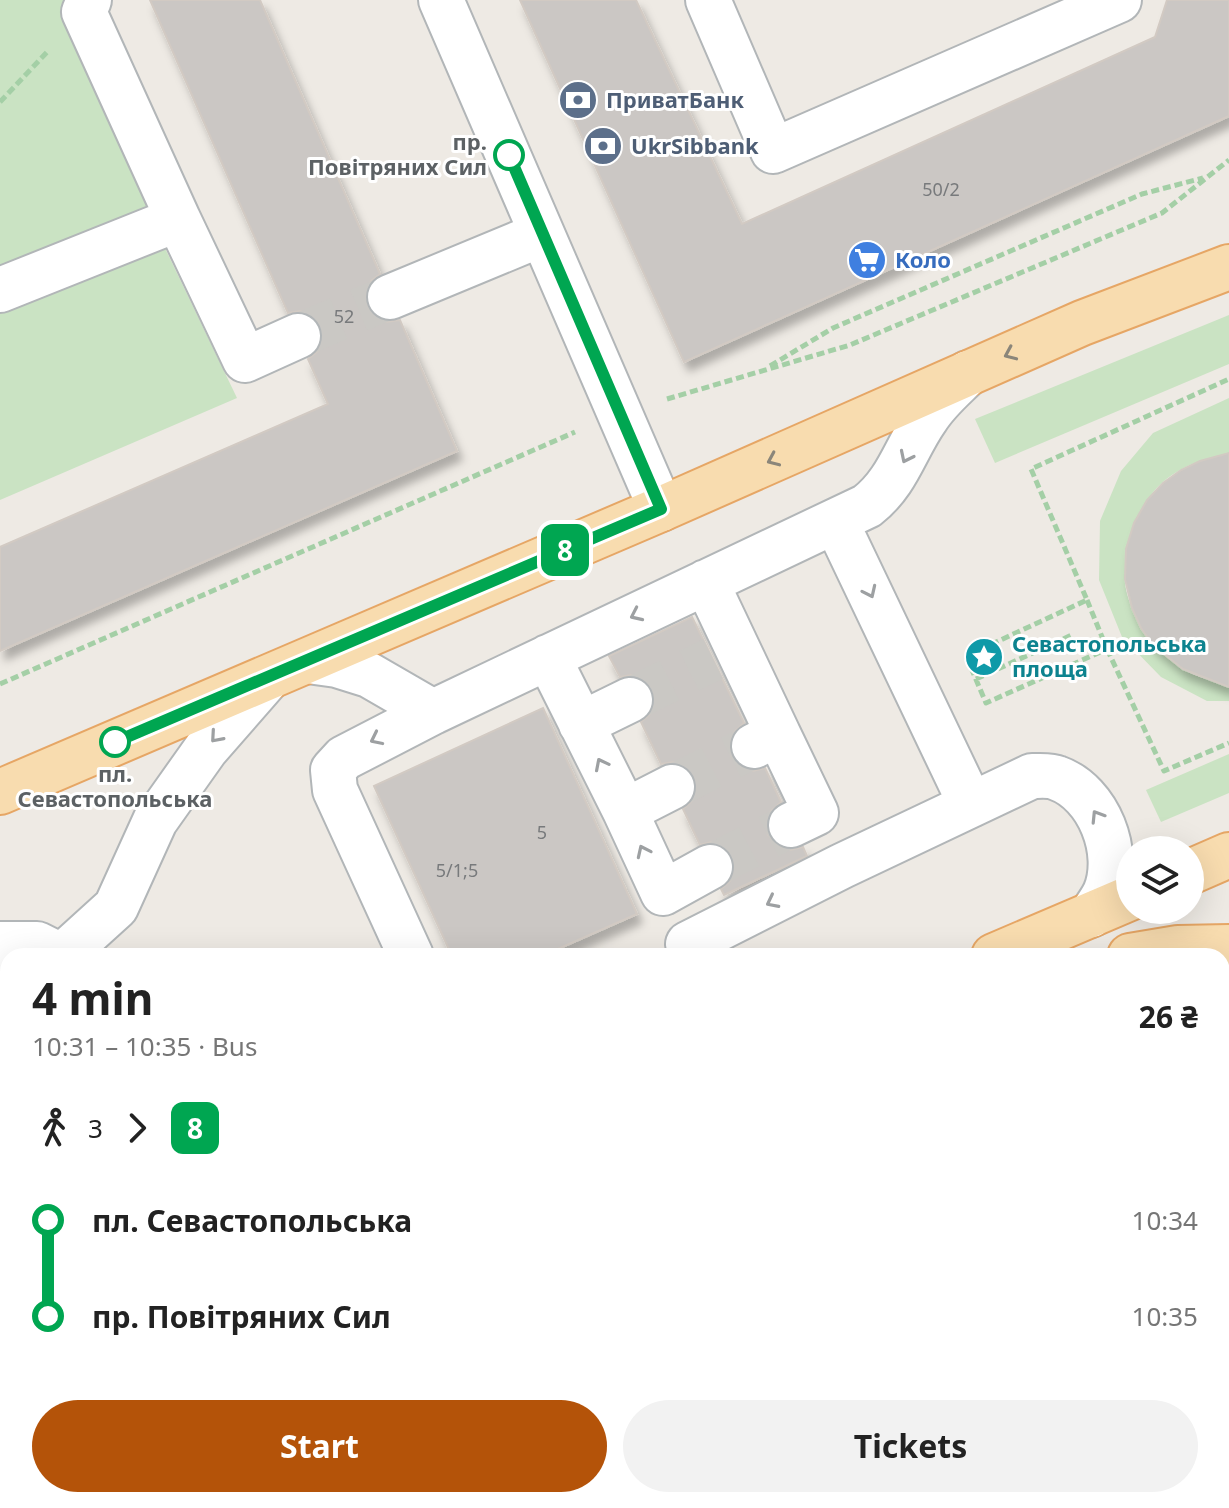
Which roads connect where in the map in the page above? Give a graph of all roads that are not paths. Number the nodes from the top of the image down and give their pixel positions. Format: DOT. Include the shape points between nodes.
graph roads {
  1 [pos="441,0"];
  2 [pos="708,0"];
  3 [pos="1119,0"];
  4 [pos="87,6"];
  5 [pos="178,219"];
  6 [pos="542,234"];
  7 [pos="1229,235"];
  8 [pos="1229,267"];
  9 [pos="0,290"];
  10 [pos="390,297"];
  11 [pos="1082,323"];
  12 [pos="298,336"];
  13 [pos="968,373"];
  14 [pos="661,509"];
  15 [pos="836,522"];
  16 [pos="706,582"];
  17 [pos="548,657"];
  18 [pos="308,661"];
  19 [pos="268,678"];
  20 [pos="630,700"];
  21 [pos="433,712"];
  22 [pos="581,724"];
  23 [pos="672,787"];
  24 [pos="0,792"];
  25 [pos="971,805"];
  26 [pos="625,811"];
  27 [pos="1229,855"];
  28 [pos="842,866"];
  29 [pos="1204,866"];
  30 [pos="710,867"];
  31 [pos="663,893"];
  32 [pos="1111,906"];
  33 [pos="0,944"];
  34 [pos="1229,947"];
  35 [pos="45,948"];
  36 [pos="71,948"];
  37 [pos="407,948"];
  38 [pos="675,948"];
  39 [pos="679,948"];
  40 [pos="1013,948"];
  41 [pos="1178,948"];
  1 -- 6 [label="street"];
  2 -- 3 [label="street" via="773,151"];
  4 -- 5 [label="street"];
  5 -- 9 [label="street"];
  5 -- 12 [label="street" via="245,360"];
  6 -- 10 [label="street"];
  6 -- 14 [label="street"];
  7 -- 11 [label="main road"];
  8 -- 11 [label="main road"];
  11 -- 13 [label="main road, one-way"];
  13 -- 14 [label="main road, one-way"];
  13 -- 15 [label="street, one-way" via="925,420 883,494"];
  14 -- 18 [label="main road"];
  15 -- 16 [label="street"];
  15 -- 25 [label="street, one-way"];
  16 -- 17 [label="street, one-way"];
  16 -- 28 [label="street" via="725,654 766,740 804,819"];
  17 -- 21 [label="street"];
  17 -- 22 [label="street"];
  18 -- 19 [label="main road"];
  18 -- 21 [label="street" via="369,675"];
  19 -- 24 [label="main road"];
  19 -- 36 [label="street, one-way" via="206,749 155,821 116,907"];
  20 -- 22 [label="street"];
  21 -- 37 [label="street, one-way" via="355,750 333,770 335,790"];
  26 -- 22 [label="street, one-way"];
  23 -- 26 [label="street"];
  25 -- 28 [label="street"];
  32 -- 25 [label="street, one-way" via="1105,892 1107,833 1075,787 1054,777 1032,776"];
  31 -- 26 [label="street, one-way"];
  27 -- 29 [label="main road"];
  28 -- 39 [label="street, one-way"];
  30 -- 31 [label="street"];
  31 -- 38 [label="street"];
  32 -- 40 [label="main road"];
  33 -- 35 [label="street"];
  34 -- 41 [label="main road"];
}
